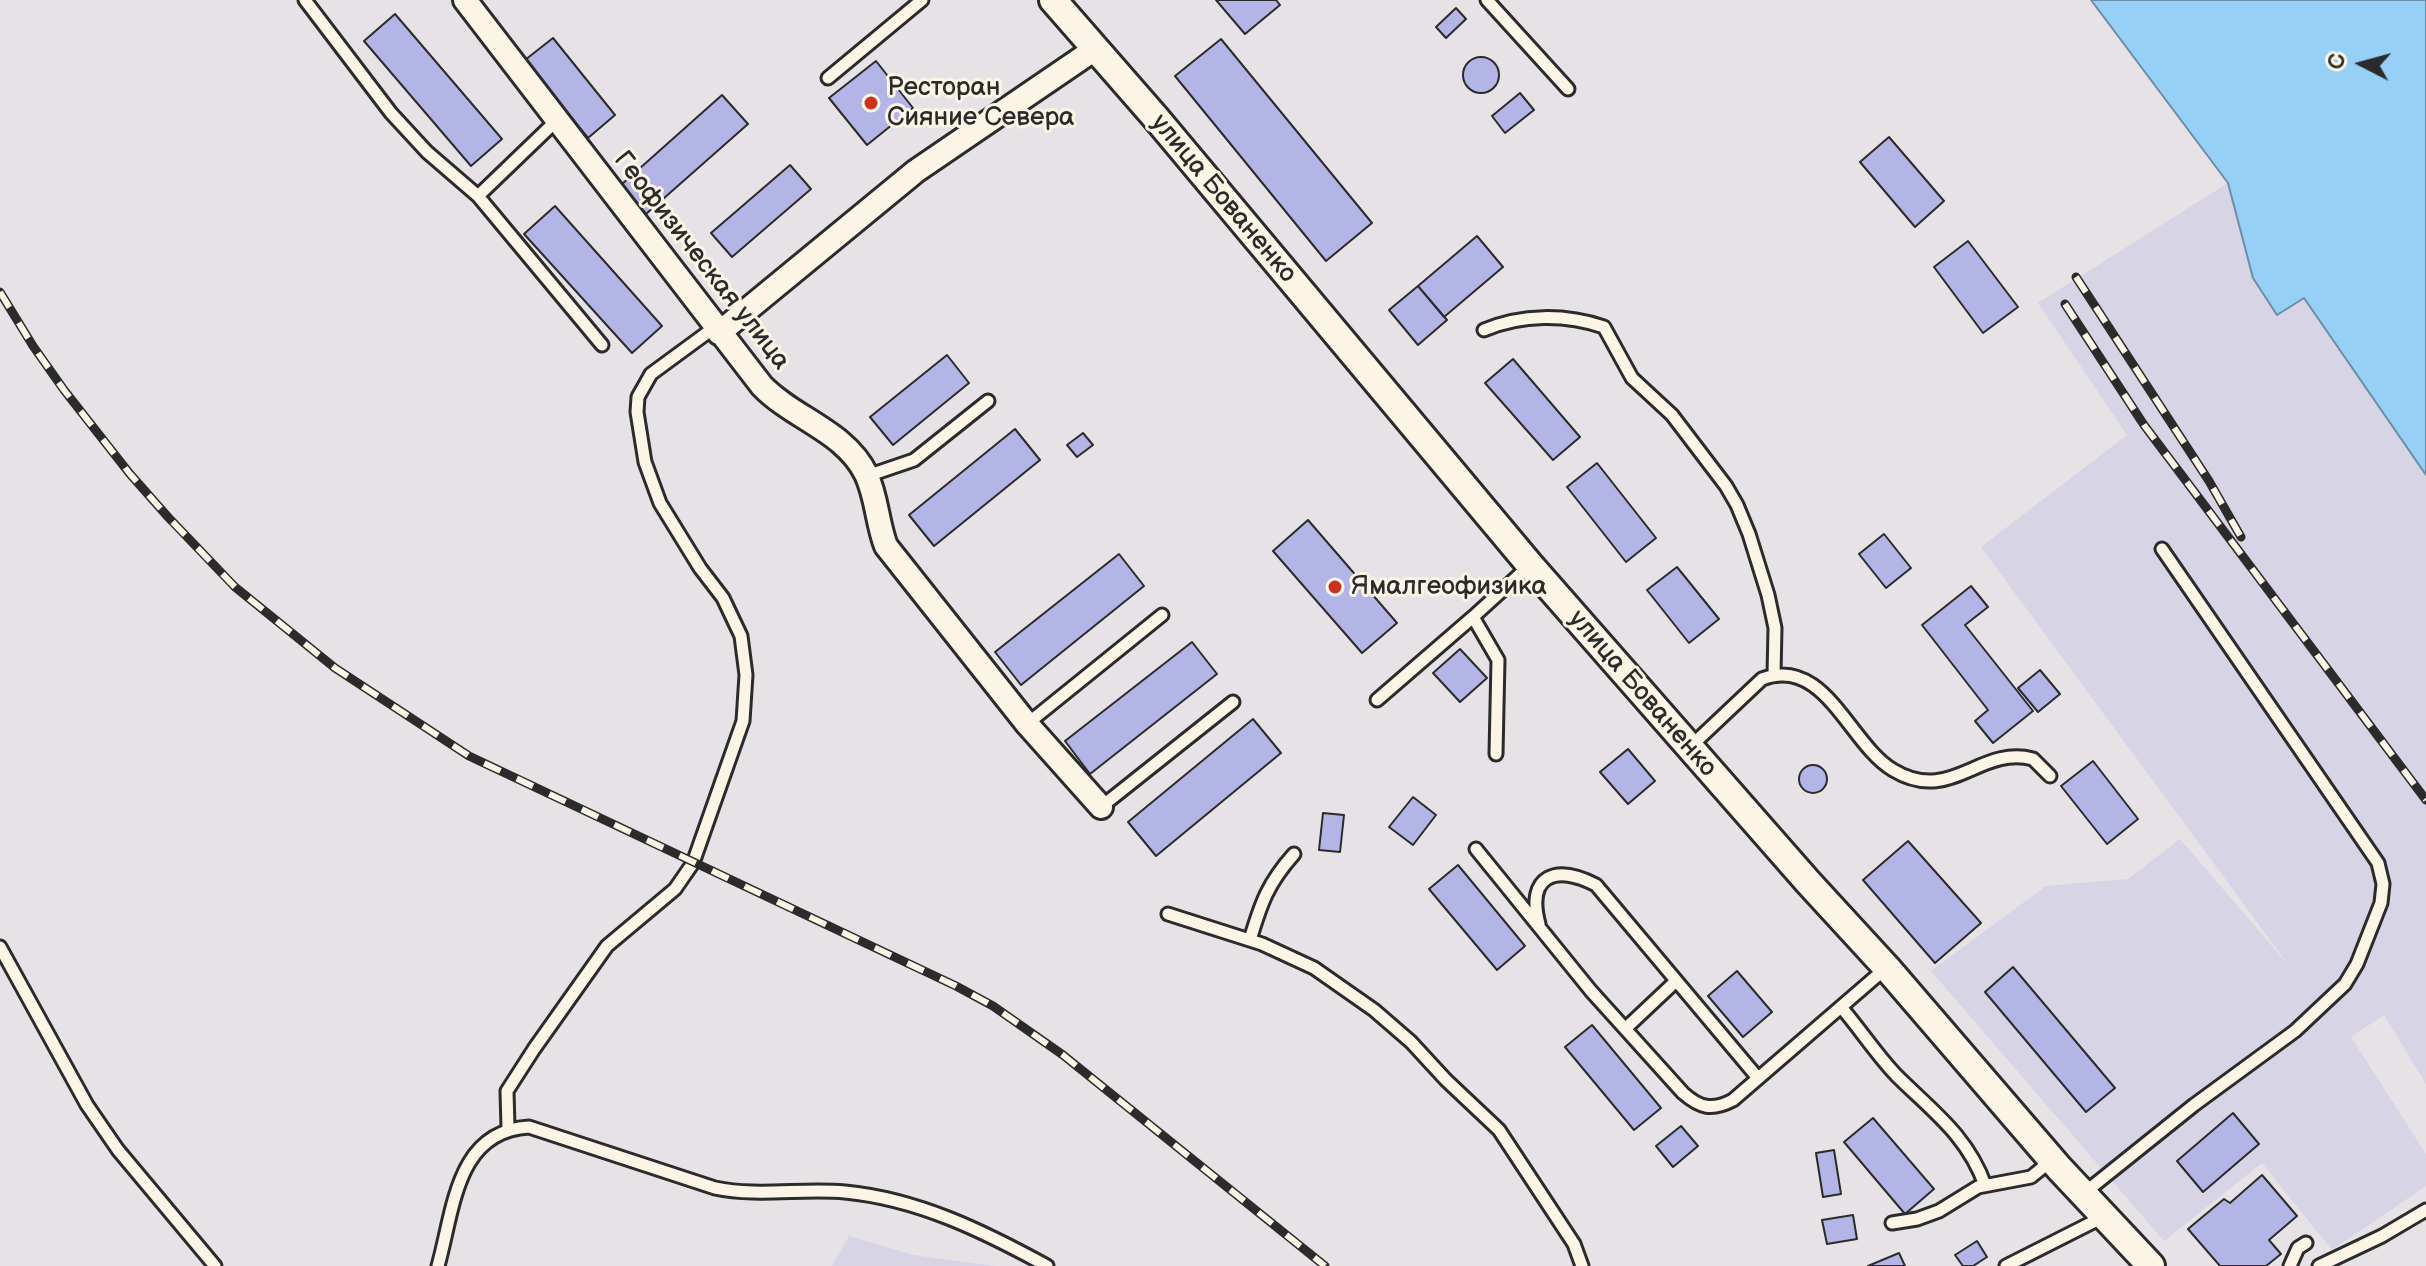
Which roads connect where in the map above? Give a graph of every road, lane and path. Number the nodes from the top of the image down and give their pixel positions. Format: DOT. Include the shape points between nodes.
graph roads {
  1 [pos="305,0"];
  2 [pos="465,0"];
  3 [pos="922,0"];
  4 [pos="1053,0"];
  5 [pos="1487,0"];
  6 [pos="1095,49"];
  7 [pos="828,78"];
  8 [pos="1568,89"];
  9 [pos="556,121"];
  10 [pos="478,196"];
  11 [pos="717,330"];
  12 [pos="1484,330"];
  13 [pos="602,345"];
  14 [pos="988,401"];
  15 [pos="867,476"];
  16 [pos="2162,549"];
  17 [pos="1530,565"];
  18 [pos="1162,615"];
  19 [pos="1473,617"];
  20 [pos="1774,674"];
  21 [pos="1377,700"];
  22 [pos="1233,702"];
  23 [pos="1027,724"];
  24 [pos="1690,747"];
  25 [pos="1496,754"];
  26 [pos="2050,776"];
  27 [pos="1101,807"];
  28 [pos="1476,849"];
  29 [pos="1294,854"];
  30 [pos="1168,914"];
  31 [pos="1540,928"];
  32 [pos="1250,940"];
  33 [pos="0,947"];
  34 [pos="1887,968"];
  35 [pos="1676,981"];
  36 [pos="1841,1007"];
  37 [pos="1625,1029"];
  38 [pos="1758,1078"];
  39 [pos="508,1128"];
  40 [pos="2052,1160"];
  41 [pos="1985,1185"];
  42 [pos="2083,1194"];
  43 [pos="2426,1210"];
  44 [pos="2103,1217"];
  45 [pos="1892,1223"];
  46 [pos="2306,1243"];
  47 [pos="215,1266"];
  48 [pos="438,1266"];
  49 [pos="1047,1266"];
  50 [pos="1582,1266"];
  51 [pos="2006,1266"];
  52 [pos="2151,1266"];
  53 [pos="2290,1266"];
  54 [pos="2319,1266"];
  1 -- 10 [label="lane" via="391,113"];
  2 -- 9 [label="street, Геофизическая улица"];
  3 -- 7 [label="lane"];
  4 -- 6 [label="street, улица Бованенко"];
  5 -- 8 [label="lane"];
  6 -- 11 [label="street" via="916,171"];
  6 -- 17 [label="street, улица Бованенко"];
  9 -- 10 [label="lane"];
  9 -- 11 [label="street, Геофизическая улица"];
  10 -- 13 [label="lane"];
  11 -- 15 [label="street, Геофизическая улица" via="776,400 843,443"];
  11 -- 39 [label="lane" via="651,374 638,397 637,412 645,462 660,503 723,598 741,636 746,675 743,721 693,863 675,889 607,946 586,973 511,1084"];
  12 -- 20 [label="lane" via="1524,317 1604,327 1632,378 1672,415 1737,505 1768,595 1775,628"];
  14 -- 15 [label="lane" via="914,460"];
  15 -- 23 [label="street, Геофизическая улица" via="886,546"];
  16 -- 42 [label="lane" via="2378,863 2381,903 2345,984 2295,1031"];
  17 -- 19 [label="lane"];
  17 -- 24 [label="street, улица Бованенко"];
  18 -- 23 [label="lane"];
  19 -- 21 [label="lane"];
  19 -- 25 [label="lane" via="1498,660"];
  20 -- 24 [label="lane" via="1749,689"];
  20 -- 26 [label="lane" via="1819,688 1878,759 1916,780 1953,779 2007,756 2033,759"];
  22 -- 27 [label="lane"];
  23 -- 27 [label="street, Геофизическая улица"];
  24 -- 34 [label="street, улица Бованенко"];
  28 -- 31 [label="lane"];
  29 -- 32 [label="lane" via="1274,877"];
  30 -- 32 [label="lane"];
  31 -- 35 [label="lane" via="1540,885 1560,873 1576,875 1596,885"];
  31 -- 37 [label="lane"];
  32 -- 50 [label="lane" via="1314,968 1411,1042 1499,1130 1574,1244"];
  33 -- 47 [label="lane" via="87,1105"];
  34 -- 36 [label="lane"];
  34 -- 40 [label="street, улица Бованенко"];
  35 -- 37 [label="lane"];
  35 -- 38 [label="lane"];
  36 -- 38 [label="lane"];
  36 -- 41 [label="lane" via="1894,1072 1968,1148"];
  37 -- 38 [label="lane" via="1683,1093 1707,1108 1733,1100"];
  39 -- 48 [label="lane" via="484,1143 465,1169"];
  39 -- 49 [label="lane" via="546,1131 735,1192 843,1192 903,1202 963,1224"];
  40 -- 41 [label="lane" via="2031,1177"];
  40 -- 42 [label="street, улица Бованенко"];
  41 -- 45 [label="lane" via="1939,1211"];
  42 -- 44 [label="street, улица Бованенко"];
  43 -- 54 [label="lane"];
  44 -- 51 [label="lane"];
  44 -- 52 [label="street, улица Бованенко"];
  46 -- 53 [label="lane"];
}
